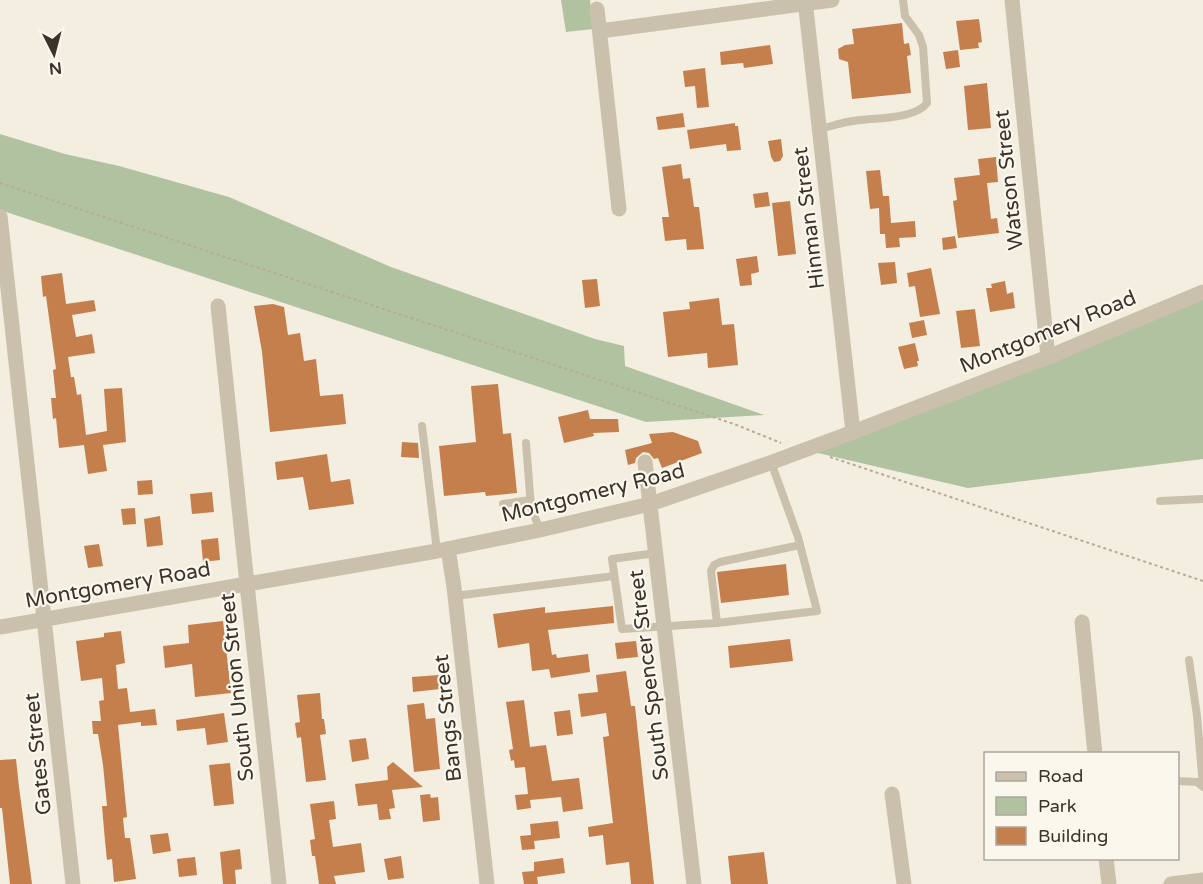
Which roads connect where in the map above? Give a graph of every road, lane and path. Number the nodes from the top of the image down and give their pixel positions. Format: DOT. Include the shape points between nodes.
graph roads {
  1 [pos="832,0"];
  2 [pos="903,0"];
  3 [pos="1012,0"];
  4 [pos="805,2"];
  5 [pos="597,9"];
  6 [pos="600,30"];
  7 [pos="819,129"];
  8 [pos="0,183"];
  9 [pos="619,208"];
  10 [pos="0,216"];
  11 [pos="1203,292"];
  12 [pos="218,306"];
  13 [pos="1048,357"];
  14 [pos="422,426"];
  15 [pos="853,432"];
  16 [pos="775,442"];
  17 [pos="526,443"];
  18 [pos="828,456"];
  19 [pos="645,462"];
  20 [pos="771,462"];
  21 [pos="1203,499"];
  22 [pos="530,500"];
  23 [pos="1160,501"];
  24 [pos="503,504"];
  25 [pos="650,504"];
  26 [pos="540,530"];
  27 [pos="800,545"];
  28 [pos="442,550"];
  29 [pos="656,553"];
  30 [pos="614,576"];
  31 [pos="1203,581"];
  32 [pos="247,584"];
  33 [pos="455,596"];
  34 [pos="44,619"];
  35 [pos="1082,622"];
  36 [pos="717,623"];
  37 [pos="664,626"];
  38 [pos="0,627"];
  39 [pos="1189,660"];
  40 [pos="1095,752"];
  41 [pos="1179,781"];
  42 [pos="1203,786"];
  43 [pos="892,794"];
  44 [pos="1106,860"];
  45 [pos="1203,879"];
  46 [pos="73,884"];
  47 [pos="279,884"];
  48 [pos="487,884"];
  49 [pos="694,884"];
  50 [pos="904,884"];
  51 [pos="1109,884"];
  52 [pos="1171,884"];
  1 -- 4 [label="street"];
  2 -- 7 [label="lane" via="905,16 923,47 927,103 924,108 905,115"];
  3 -- 13 [label="street, Watson Street"];
  4 -- 6 [label="street"];
  4 -- 7 [label="street, Hinman Street"];
  5 -- 6 [label="street"];
  6 -- 9 [label="street"];
  7 -- 15 [label="street, Hinman Street"];
  8 -- 16 [label="path" via="722,421"];
  10 -- 34 [label="street, Gates Street"];
  11 -- 13 [label="street, Montgomery Road"];
  12 -- 32 [label="street, South Union Street"];
  13 -- 15 [label="street, Montgomery Road"];
  14 -- 28 [label="lane"];
  15 -- 20 [label="street, Montgomery Road"];
  17 -- 22 [label="lane"];
  18 -- 31 [label="path"];
  19 -- 25 [label="street, South Spencer Street"];
  20 -- 25 [label="street, Montgomery Road"];
  20 -- 27 [label="lane"];
  21 -- 23 [label="lane"];
  22 -- 24 [label="lane"];
  22 -- 26 [label="lane"];
  25 -- 26 [label="street, Montgomery Road"];
  25 -- 29 [label="street, South Spencer Street"];
  26 -- 28 [label="street, Montgomery Road"];
  27 -- 36 [label="lane" via="714,565 711,571"];
  27 -- 36 [label="lane" via="817,611"];
  28 -- 32 [label="street, Montgomery Road"];
  28 -- 33 [label="street, Bangs Street"];
  29 -- 30 [label="lane" via="612,559"];
  29 -- 37 [label="street, South Spencer Street"];
  30 -- 33 [label="lane"];
  30 -- 37 [label="lane" via="622,630"];
  32 -- 34 [label="street, Montgomery Road"];
  32 -- 47 [label="street, South Union Street"];
  33 -- 48 [label="street, Bangs Street"];
  34 -- 38 [label="street, Montgomery Road"];
  34 -- 46 [label="street, Gates Street"];
  35 -- 40 [label="street"];
  36 -- 37 [label="lane"];
  37 -- 49 [label="street, South Spencer Street"];
  39 -- 42 [label="lane"];
  41 -- 42 [label="lane"];
  43 -- 50 [label="street"];
  44 -- 51 [label="street"];
  45 -- 52 [label="street"];
}
